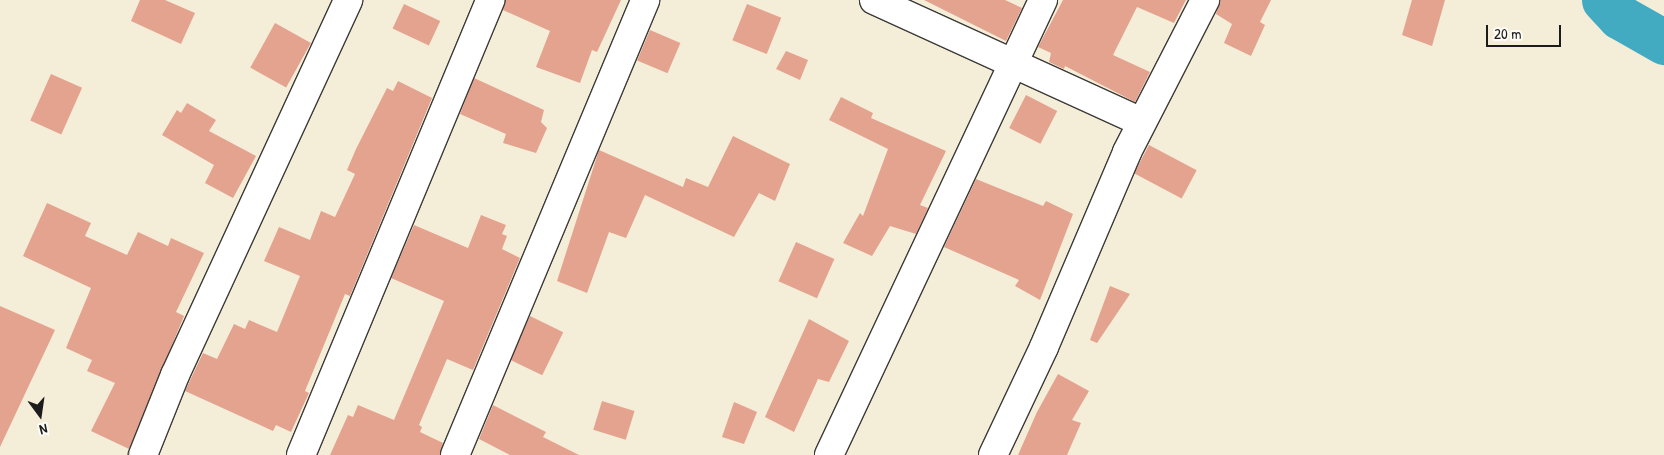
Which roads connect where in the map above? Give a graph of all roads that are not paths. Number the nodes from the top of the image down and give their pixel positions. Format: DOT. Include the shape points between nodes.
graph roads {
  1 [pos="348,0"];
  2 [pos="490,0"];
  3 [pos="645,0"];
  4 [pos="874,0"];
  5 [pos="1043,0"];
  6 [pos="1205,0"];
  7 [pos="1013,64"];
  8 [pos="1142,122"];
  9 [pos="143,455"];
  10 [pos="301,455"];
  11 [pos="456,455"];
  12 [pos="830,455"];
  13 [pos="993,455"];
  1 -- 9 [label="street" via="175,375"];
  2 -- 10 [label="street"];
  3 -- 11 [label="street"];
  4 -- 7 [label="street"];
  5 -- 7 [label="street"];
  6 -- 8 [label="street"];
  7 -- 8 [label="street"];
  7 -- 12 [label="street"];
  8 -- 13 [label="street"];
}
